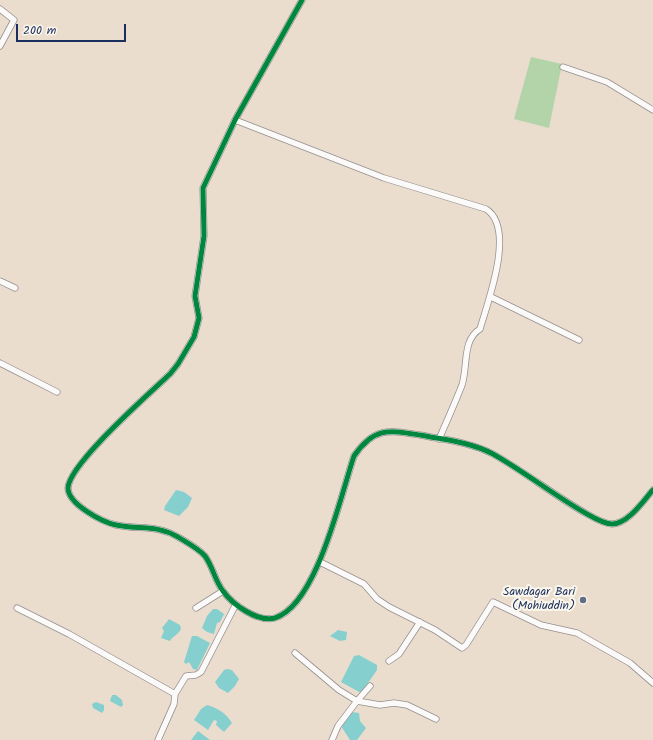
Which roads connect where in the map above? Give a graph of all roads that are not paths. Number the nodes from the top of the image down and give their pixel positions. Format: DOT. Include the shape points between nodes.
graph roads {
  1 [pos="302,0"];
  2 [pos="0,9"];
  3 [pos="0,46"];
  4 [pos="563,67"];
  5 [pos="653,110"];
  6 [pos="235,120"];
  7 [pos="0,281"];
  8 [pos="15,288"];
  9 [pos="491,297"];
  10 [pos="579,340"];
  11 [pos="0,364"];
  12 [pos="57,392"];
  13 [pos="439,438"];
  14 [pos="653,490"];
  15 [pos="320,562"];
  16 [pos="223,591"];
  17 [pos="236,604"];
  18 [pos="17,608"];
  19 [pos="196,608"];
  20 [pos="420,622"];
  21 [pos="295,653"];
  22 [pos="389,661"];
  23 [pos="653,683"];
  24 [pos="370,686"];
  25 [pos="175,694"];
  26 [pos="357,701"];
  27 [pos="436,719"];
  28 [pos="158,740"];
  29 [pos="332,740"];
  1 -- 6 [label="street"];
  2 -- 3 [label="street" via="14,20"];
  4 -- 5 [label="street" via="607,82"];
  6 -- 9 [label="street" via="384,178 490,211 499,231 498,259"];
  6 -- 16 [label="street" via="203,188 204,236 195,296 199,318 194,337 170,374 93,450 72,477 68,488 70,497 76,504 101,519 115,525 165,531 188,543 204,555"];
  7 -- 8 [label="street"];
  9 -- 10 [label="street"];
  9 -- 13 [label="street" via="480,329 474,332 470,342 462,384"];
  11 -- 12 [label="street"];
  13 -- 14 [label="street" via="466,443 494,455 567,503 611,525 620,524"];
  13 -- 15 [label="street" via="395,431 382,432 373,435 362,444 354,456"];
  15 -- 17 [label="street" via="303,591 283,614 274,618 262,618"];
  15 -- 20 [label="street" via="357,580 389,607"];
  16 -- 17 [label="street"];
  16 -- 19 [label="street"];
  17 -- 25 [label="street" via="201,672 186,676"];
  18 -- 25 [label="street" via="69,634"];
  20 -- 22 [label="street" via="399,654"];
  20 -- 23 [label="street" via="464,648 493,602 541,626 577,633 630,662"];
  21 -- 26 [label="street" via="339,690"];
  24 -- 26 [label="street"];
  25 -- 28 [label="street" via="174,704"];
  26 -- 27 [label="street" via="380,705 407,705"];
  26 -- 29 [label="street" via="338,726"];
}
